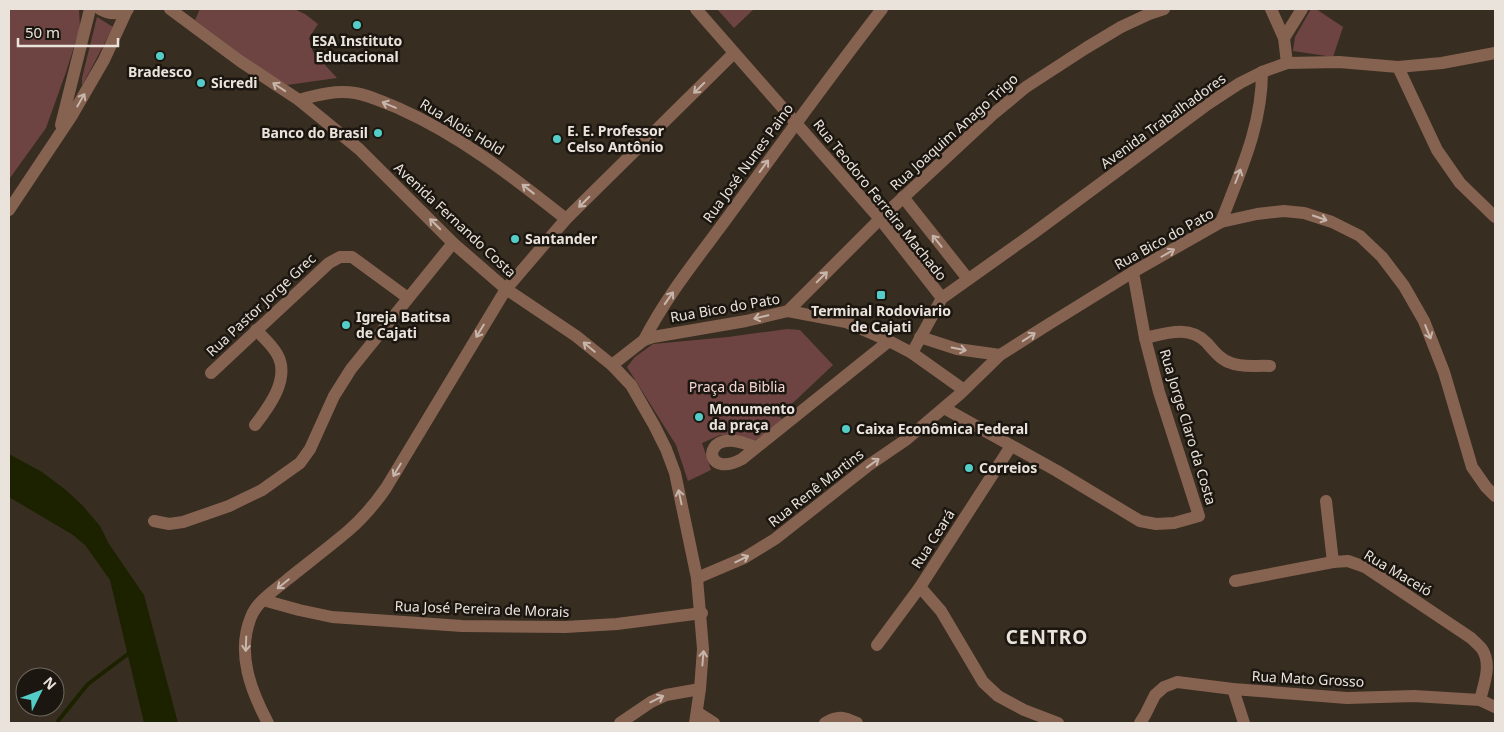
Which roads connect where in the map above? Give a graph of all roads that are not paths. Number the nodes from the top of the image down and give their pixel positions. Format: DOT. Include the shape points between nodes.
graph roads {
  1 [pos="90,9"];
  2 [pos="100,9"];
  3 [pos="127,9"];
  4 [pos="170,9"];
  5 [pos="696,9"];
  6 [pos="882,9"];
  7 [pos="1164,9"];
  8 [pos="1271,9"];
  9 [pos="1302,9"];
  10 [pos="1284,38"];
  11 [pos="734,53"];
  12 [pos="1495,53"];
  13 [pos="1287,62"];
  14 [pos="1398,67"];
  15 [pos="1262,72"];
  16 [pos="299,100"];
  17 [pos="796,122"];
  18 [pos="55,142"];
  19 [pos="903,198"];
  20 [pos="9,210"];
  21 [pos="1495,217"];
  22 [pos="566,219"];
  23 [pos="880,219"];
  24 [pos="1221,222"];
  25 [pos="453,243"];
  26 [pos="1133,272"];
  27 [pos="968,279"];
  28 [pos="506,289"];
  29 [pos="408,298"];
  30 [pos="942,298"];
  31 [pos="788,311"];
  32 [pos="256,330"];
  33 [pos="920,337"];
  34 [pos="1145,338"];
  35 [pos="644,340"];
  36 [pos="889,341"];
  37 [pos="912,353"];
  38 [pos="1000,355"];
  39 [pos="612,365"];
  40 [pos="1270,366"];
  41 [pos="211,373"];
  42 [pos="964,390"];
  43 [pos="944,408"];
  44 [pos="255,425"];
  45 [pos="1011,446"];
  46 [pos="756,447"];
  47 [pos="1495,496"];
  48 [pos="1326,502"];
  49 [pos="154,521"];
  50 [pos="1333,562"];
  51 [pos="697,578"];
  52 [pos="1235,581"];
  53 [pos="920,587"];
  54 [pos="263,600"];
  55 [pos="702,613"];
  56 [pos="877,645"];
  57 [pos="700,689"];
  58 [pos="1233,689"];
  59 [pos="1480,700"];
  60 [pos="1495,707"];
  61 [pos="696,718"];
  62 [pos="268,723"];
  63 [pos="620,723"];
  64 [pos="714,723"];
  65 [pos="825,723"];
  66 [pos="856,723"];
  67 [pos="1058,723"];
  68 [pos="1140,723"];
  69 [pos="1244,723"];
  1 -- 18 [label="street"];
  2 -- 3 [label="street" via="115,14"];
  18 -- 3 [label="street, one-way" via="104,60"];
  16 -- 4 [label="street, Avenida Fernando Costa, one-way"];
  5 -- 11 [label="street, Rua Teodoro Ferreira Machado"];
  6 -- 17 [label="street, Rua José Nunes Paino"];
  7 -- 19 [label="street, Rua Joaquim Anago Trigo" via="1122,27 1026,86"];
  8 -- 10 [label="street"];
  9 -- 10 [label="street"];
  10 -- 13 [label="street"];
  11 -- 17 [label="street, Rua Teodoro Ferreira Machado"];
  11 -- 22 [label="street, one-way"];
  12 -- 14 [label="street, Avenida Trabalhadores"];
  13 -- 14 [label="street, Avenida Trabalhadores"];
  13 -- 15 [label="street, Avenida Trabalhadores"];
  14 -- 21 [label="street" via="1437,150 1460,183"];
  24 -- 15 [label="street, one-way" via="1254,137 1262,94"];
  15 -- 27 [label="street, Avenida Trabalhadores" via="1208,104"];
  22 -- 16 [label="street, Rua Alois Hold, one-way" via="461,141 415,116 356,92 326,93"];
  25 -- 16 [label="street, Avenida Fernando Costa, one-way" via="359,149"];
  17 -- 23 [label="street, Rua Teodoro Ferreira Machado"];
  35 -- 17 [label="street, Rua José Nunes Paino, one-way" via="656,317"];
  18 -- 20 [label="street"];
  19 -- 23 [label="street, Rua Joaquim Anago Trigo"];
  27 -- 19 [label="street, one-way"];
  22 -- 28 [label="street"];
  23 -- 30 [label="street, Rua Teodoro Ferreira Machado"];
  31 -- 23 [label="street, Rua Joaquim Anago Trigo, one-way"];
  26 -- 24 [label="street, Rua Bico do Pato, one-way"];
  24 -- 47 [label="street, Rua Bico do Pato, one-way" via="1284,211 1304,213 1360,236 1382,257 1404,286 1424,322 1444,372 1472,467"];
  25 -- 28 [label="street, Avenida Fernando Costa"];
  25 -- 29 [label="street"];
  26 -- 34 [label="street, Rua Jorge Claro da Costa"];
  38 -- 26 [label="street, Rua Bico do Pato, one-way"];
  27 -- 30 [label="street, Avenida Trabalhadores"];
  39 -- 28 [label="street, Avenida Fernando Costa, one-way" via="576,336"];
  28 -- 54 [label="street, one-way" via="370,510"];
  29 -- 32 [label="street, Rua Pastor Jorge Grec" via="352,257 340,257 328,263"];
  29 -- 49 [label="street" via="351,369 300,463 262,490 229,506 183,522"];
  30 -- 33 [label="street, Avenida Trabalhadores"];
  31 -- 35 [label="street, Rua Bico do Pato, one-way"];
  31 -- 36 [label="street, Rua Bico do Pato" via="846,322"];
  32 -- 41 [label="street, Rua Pastor Jorge Grec"];
  32 -- 44 [label="street" via="277,354 282,367 275,394"];
  33 -- 37 [label="street, Avenida Trabalhadores"];
  33 -- 38 [label="street, one-way" via="957,349"];
  34 -- 40 [label="street" via="1175,331 1190,332 1203,338 1225,361 1234,365"];
  34 -- 45 [label="street, Rua Jorge Claro da Costa" via="1199,516 1156,524 1140,521"];
  35 -- 39 [label="street, Rua Bico do Pato"];
  36 -- 37 [label="street, Rua Bico do Pato"];
  36 -- 46 [label="street"];
  37 -- 42 [label="street, Rua Bico do Pato"];
  38 -- 42 [label="street, Rua Bico do Pato"];
  51 -- 39 [label="street, Avenida Fernando Costa, one-way" via="675,473 666,449 630,385"];
  42 -- 43 [label="street, Rua Renê Martins"];
  43 -- 45 [label="street, Rua Jorge Claro da Costa"];
  51 -- 43 [label="street, Rua Renê Martins, one-way" via="744,558 775,539"];
  45 -- 53 [label="street, Rua Ceará"];
  48 -- 50 [label="street"];
  50 -- 52 [label="street, Rua Maceió"];
  50 -- 59 [label="street, Rua Maceió" via="1348,561 1365,567 1471,638 1488,663"];
  51 -- 55 [label="street, Avenida Fernando Costa"];
  53 -- 56 [label="street, Rua Ceará"];
  53 -- 67 [label="street" via="941,611 983,682 998,696"];
  54 -- 55 [label="street, Rua José Pereira de Morais" via="332,616 462,626 565,628"];
  54 -- 62 [label="street, one-way" via="251,616 245,659 249,680"];
  57 -- 55 [label="street, Avenida Fernando Costa, one-way"];
  57 -- 61 [label="street, Avenida Fernando Costa"];
  63 -- 57 [label="street, one-way" via="666,695"];
  58 -- 59 [label="street, Rua Mato Grosso" via="1347,698 1414,696"];
  58 -- 68 [label="street, Rua Mato Grosso" via="1177,682 1155,695"];
  58 -- 69 [label="street"];
  59 -- 60 [label="street, Rua Mato Grosso"];
  61 -- 64 [label="street"];
  65 -- 66 [label="street" via="842,716"];
}
